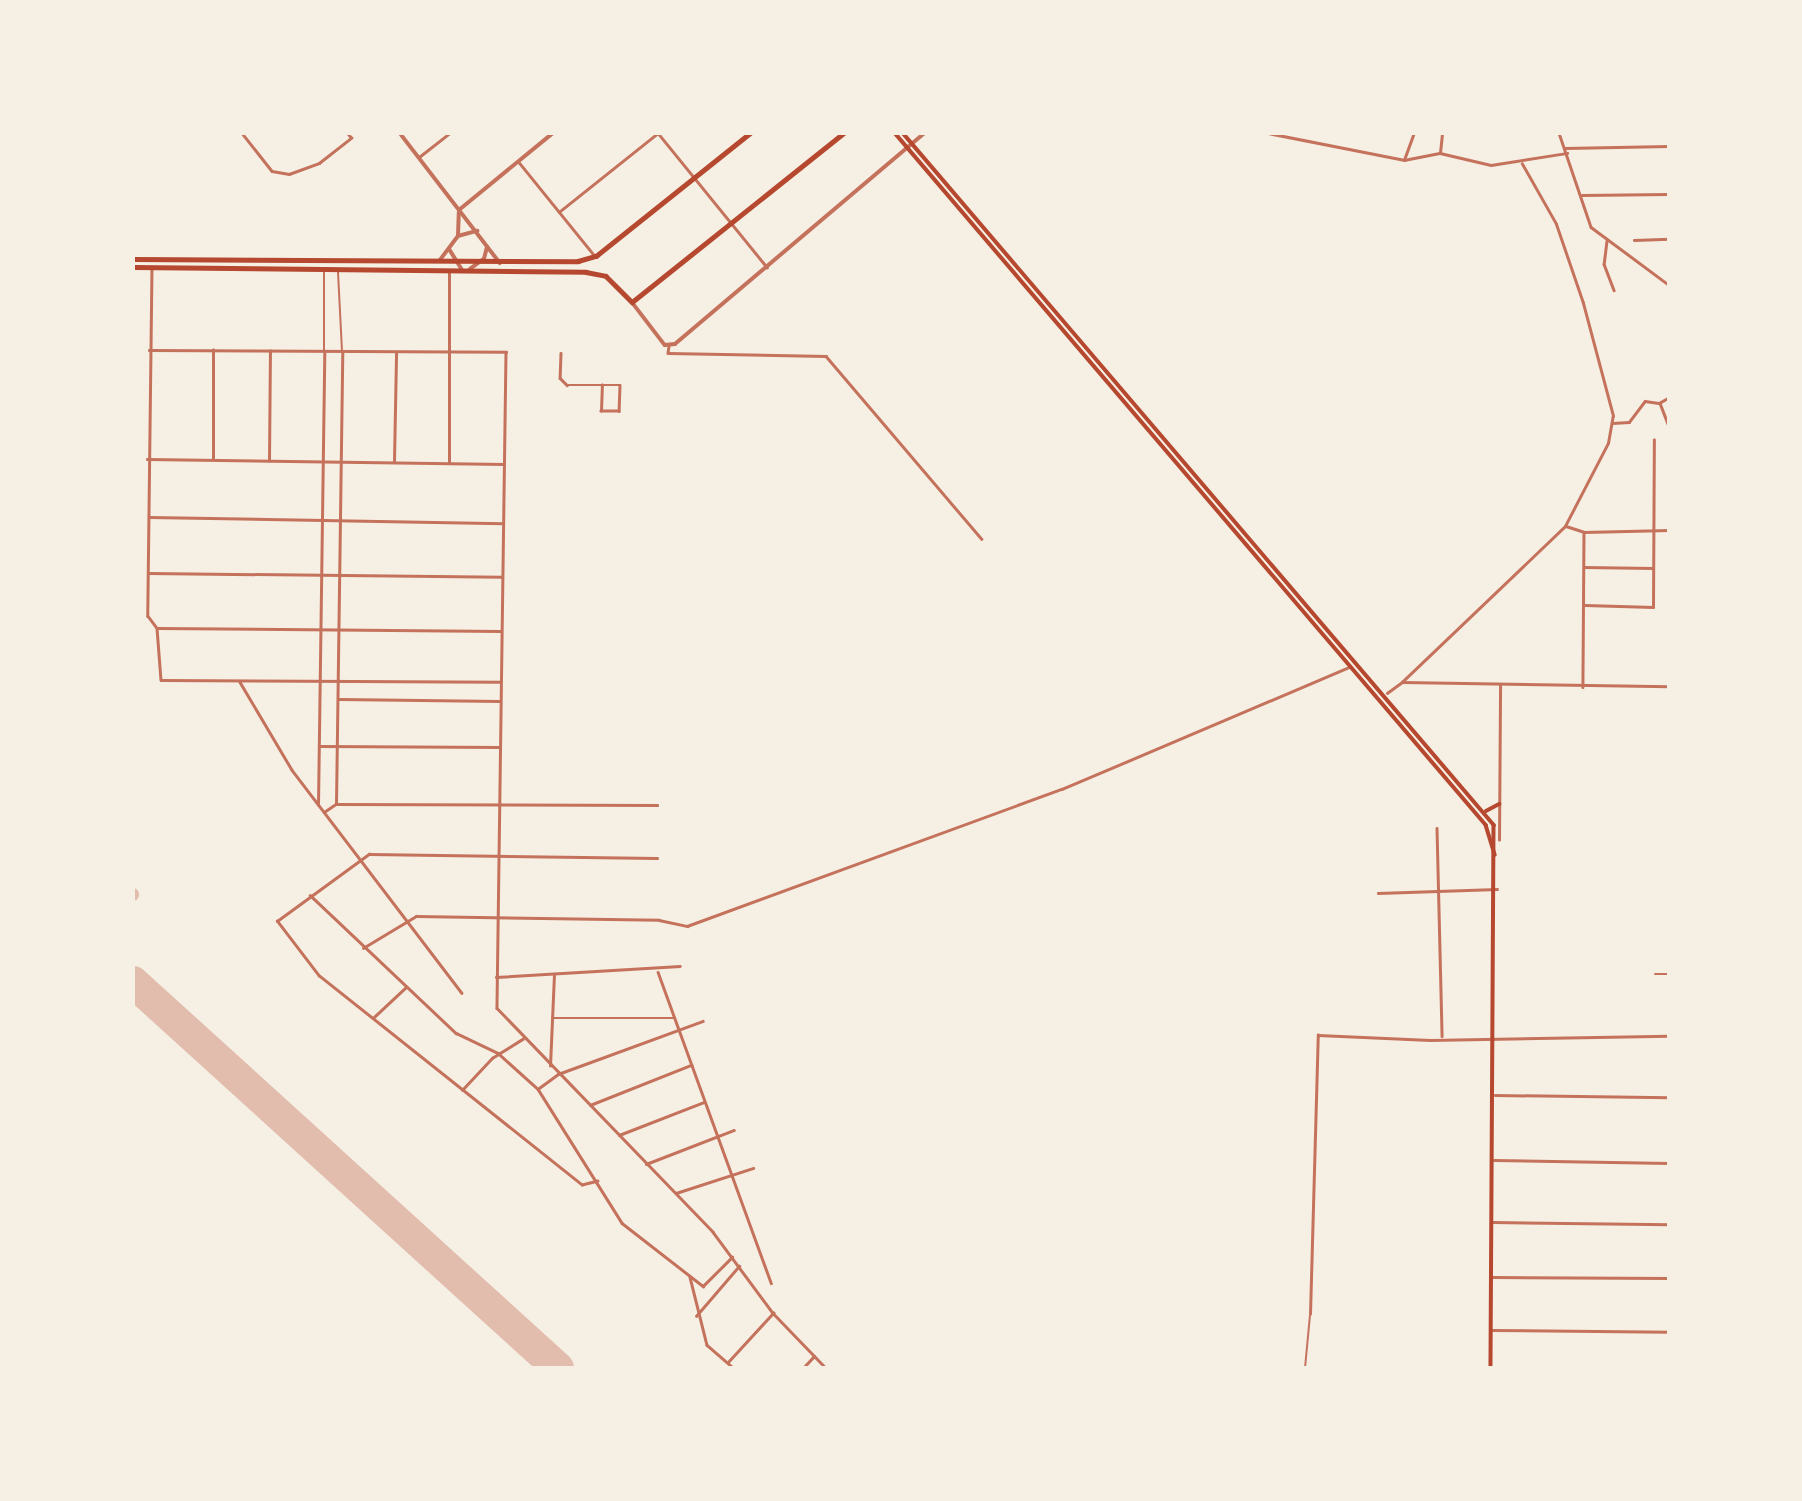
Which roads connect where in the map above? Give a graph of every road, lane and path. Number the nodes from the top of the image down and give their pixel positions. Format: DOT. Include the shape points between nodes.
graph roads {
  1 [pos="242,133"];
  2 [pos="347,133"];
  3 [pos="400,133"];
  4 [pos="450,133"];
  5 [pos="552,133"];
  6 [pos="658,133"];
  7 [pos="750,133"];
  8 [pos="844,133"];
  9 [pos="895,133"];
  10 [pos="903,133"];
  11 [pos="925,133"];
  12 [pos="1268,133"];
  13 [pos="1414,133"];
  14 [pos="1442,133"];
  15 [pos="1559,133"];
  16 [pos="912,144"];
  17 [pos="1669,146"];
  18 [pos="908,148"];
  19 [pos="1565,148"];
  20 [pos="1440,153"];
  21 [pos="1567,153"];
  22 [pos="418,158"];
  23 [pos="1405,160"];
  24 [pos="517,161"];
  25 [pos="1522,163"];
  26 [pos="694,178"];
  27 [pos="1669,194"];
  28 [pos="1582,195"];
  29 [pos="459,210"];
  30 [pos="559,212"];
  31 [pos="732,224"];
  32 [pos="477,232"];
  33 [pos="458,236"];
  34 [pos="1669,239"];
  35 [pos="1634,240"];
  36 [pos="1606,241"];
  37 [pos="487,244"];
  38 [pos="450,250"];
  39 [pos="596,256"];
  40 [pos="133,259"];
  41 [pos="438,262"];
  42 [pos="449,262"];
  43 [pos="456,262"];
  44 [pos="480,263"];
  45 [pos="500,263"];
  46 [pos="133,267"];
  47 [pos="152,267"];
  48 [pos="324,267"];
  49 [pos="337,267"];
  50 [pos="767,267"];
  51 [pos="449,269"];
  52 [pos="462,270"];
  53 [pos="469,270"];
  54 [pos="1669,285"];
  55 [pos="1614,290"];
  56 [pos="632,302"];
  57 [pos="668,346"];
  58 [pos="149,350"];
  59 [pos="213,350"];
  60 [pos="271,351"];
  61 [pos="324,351"];
  62 [pos="342,352"];
  63 [pos="449,352"];
  64 [pos="396,353"];
  65 [pos="561,353"];
  66 [pos="602,385"];
  67 [pos="1669,398"];
  68 [pos="1660,403"];
  69 [pos="1612,423"];
  70 [pos="1669,426"];
  71 [pos="1654,440"];
  72 [pos="147,459"];
  73 [pos="213,460"];
  74 [pos="268,461"];
  75 [pos="323,462"];
  76 [pos="341,462"];
  77 [pos="394,463"];
  78 [pos="449,463"];
  79 [pos="504,464"];
  80 [pos="148,517"];
  81 [pos="322,521"];
  82 [pos="340,521"];
  83 [pos="503,523"];
  84 [pos="1565,526"];
  85 [pos="1654,530"];
  86 [pos="1669,530"];
  87 [pos="1584,531"];
  88 [pos="982,539"];
  89 [pos="1584,567"];
  90 [pos="1653,568"];
  91 [pos="148,573"];
  92 [pos="321,575"];
  93 [pos="339,575"];
  94 [pos="502,577"];
  95 [pos="1585,605"];
  96 [pos="157,628"];
  97 [pos="321,628"];
  98 [pos="338,629"];
  99 [pos="501,631"];
  100 [pos="1359,659"];
  101 [pos="1350,667"];
  102 [pos="337,681"];
  103 [pos="240,682"];
  104 [pos="320,682"];
  105 [pos="500,682"];
  106 [pos="1402,682"];
  107 [pos="1500,685"];
  108 [pos="1669,686"];
  109 [pos="1583,687"];
  110 [pos="1387,694"];
  111 [pos="337,699"];
  112 [pos="500,701"];
  113 [pos="1420,733"];
  114 [pos="1411,740"];
  115 [pos="319,746"];
  116 [pos="336,746"];
  117 [pos="499,747"];
  118 [pos="498,803"];
  119 [pos="318,804"];
  120 [pos="336,804"];
  121 [pos="1499,804"];
  122 [pos="657,806"];
  123 [pos="1484,811"];
  124 [pos="324,812"];
  125 [pos="1437,828"];
  126 [pos="1499,840"];
  127 [pos="359,857"];
  128 [pos="497,857"];
  129 [pos="657,858"];
  130 [pos="1497,868"];
  131 [pos="1442,887"];
  132 [pos="1497,888"];
  133 [pos="1378,893"];
  134 [pos="310,895"];
  135 [pos="407,919"];
  136 [pos="496,919"];
  137 [pos="363,948"];
  138 [pos="680,966"];
  139 [pos="659,972"];
  140 [pos="1655,974"];
  141 [pos="1669,974"];
  142 [pos="554,976"];
  143 [pos="496,977"];
  144 [pos="406,987"];
  145 [pos="462,993"];
  146 [pos="552,1018"];
  147 [pos="674,1018"];
  148 [pos="373,1019"];
  149 [pos="703,1021"];
  150 [pos="678,1029"];
  151 [pos="1442,1035"];
  152 [pos="1496,1035"];
  153 [pos="1669,1036"];
  154 [pos="522,1039"];
  155 [pos="498,1054"];
  156 [pos="691,1065"];
  157 [pos="550,1066"];
  158 [pos="558,1074"];
  159 [pos="538,1089"];
  160 [pos="462,1090"];
  161 [pos="1495,1095"];
  162 [pos="1669,1097"];
  163 [pos="704,1102"];
  164 [pos="589,1105"];
  165 [pos="734,1130"];
  166 [pos="618,1135"];
  167 [pos="717,1137"];
  168 [pos="1494,1160"];
  169 [pos="1669,1163"];
  170 [pos="646,1164"];
  171 [pos="752,1168"];
  172 [pos="730,1173"];
  173 [pos="597,1181"];
  174 [pos="676,1194"];
  175 [pos="1493,1222"];
  176 [pos="1669,1224"];
  177 [pos="732,1257"];
  178 [pos="738,1266"];
  179 [pos="690,1277"];
  180 [pos="1493,1277"];
  181 [pos="1669,1278"];
  182 [pos="771,1283"];
  183 [pos="773,1313"];
  184 [pos="1310,1314"];
  185 [pos="696,1316"];
  186 [pos="1492,1330"];
  187 [pos="1669,1332"];
  188 [pos="814,1356"];
  189 [pos="727,1363"];
  190 [pos="733,1368"];
  191 [pos="803,1368"];
  192 [pos="826,1368"];
  193 [pos="1305,1368"];
  194 [pos="1492,1368"];
  1 -- 2 [label="street" via="272,171 289,174 319,163 351,138"];
  3 -- 22 [label="street"];
  4 -- 22 [label="street"];
  5 -- 24 [label="street"];
  6 -- 26 [label="street"];
  6 -- 30 [label="street"];
  7 -- 26 [label="main road"];
  8 -- 31 [label="main road"];
  9 -- 18 [label="main road"];
  10 -- 16 [label="main road"];
  11 -- 16 [label="street"];
  12 -- 23 [label="street"];
  13 -- 23 [label="street"];
  14 -- 20 [label="street"];
  15 -- 19 [label="street"];
  16 -- 18 [label="street"];
  16 -- 100 [label="main road" via="1288,585"];
  17 -- 19 [label="street"];
  18 -- 50 [label="street"];
  18 -- 101 [label="main road"];
  19 -- 21 [label="street"];
  20 -- 23 [label="street"];
  20 -- 25 [label="street" via="1491,166"];
  21 -- 25 [label="street"];
  21 -- 28 [label="street"];
  22 -- 29 [label="street"];
  24 -- 29 [label="street"];
  24 -- 30 [label="street"];
  25 -- 69 [label="street" via="1556,224"];
  26 -- 31 [label="street"];
  26 -- 39 [label="main road"];
  27 -- 28 [label="street"];
  28 -- 36 [label="street" via="1591,227"];
  29 -- 32 [label="street"];
  29 -- 33 [label="street"];
  30 -- 39 [label="street"];
  31 -- 50 [label="street"];
  31 -- 56 [label="main road"];
  32 -- 33 [label="street"];
  32 -- 37 [label="street"];
  33 -- 38 [label="street"];
  34 -- 35 [label="street"];
  36 -- 54 [label="street"];
  36 -- 55 [label="street" via="1604,264"];
  37 -- 44 [label="street"];
  37 -- 45 [label="street"];
  38 -- 41 [label="street"];
  38 -- 42 [label="street"];
  38 -- 43 [label="street"];
  39 -- 45 [label="main road"];
  40 -- 41 [label="main road"];
  41 -- 42 [label="main road"];
  42 -- 43 [label="main road"];
  42 -- 51 [label="street"];
  43 -- 44 [label="main road"];
  43 -- 52 [label="street"];
  44 -- 45 [label="main road"];
  44 -- 53 [label="street"];
  46 -- 47 [label="main road"];
  47 -- 48 [label="main road"];
  47 -- 58 [label="street"];
  48 -- 49 [label="main road"];
  48 -- 61 [label="lane"];
  49 -- 51 [label="main road"];
  49 -- 62 [label="lane"];
  50 -- 57 [label="street"];
  51 -- 52 [label="main road"];
  51 -- 63 [label="street"];
  52 -- 53 [label="main road"];
  53 -- 56 [label="main road" via="606,276"];
  56 -- 57 [label="street"];
  57 -- 88 [label="street" via="668,353 826,356"];
  58 -- 59 [label="street"];
  58 -- 72 [label="street"];
  59 -- 60 [label="street"];
  59 -- 73 [label="street"];
  60 -- 61 [label="street"];
  60 -- 74 [label="street"];
  61 -- 62 [label="street"];
  61 -- 75 [label="street"];
  62 -- 64 [label="street"];
  62 -- 76 [label="street"];
  63 -- 64 [label="street"];
  63 -- 78 [label="street"];
  63 -- 79 [label="street" via="506,352"];
  64 -- 77 [label="street"];
  65 -- 66 [label="street" via="560,378 567,385"];
  66 -- 66 [label="street" via="620,385 619,411 601,411"];
  67 -- 68 [label="street"];
  68 -- 69 [label="street" via="1645,401 1629,422"];
  68 -- 70 [label="street"];
  69 -- 84 [label="street" via="1608,443"];
  71 -- 85 [label="street"];
  72 -- 73 [label="street"];
  72 -- 80 [label="street"];
  73 -- 74 [label="street"];
  74 -- 75 [label="street"];
  75 -- 76 [label="street"];
  75 -- 81 [label="street"];
  76 -- 77 [label="street"];
  76 -- 82 [label="street"];
  77 -- 78 [label="street"];
  78 -- 79 [label="street"];
  79 -- 83 [label="street"];
  80 -- 81 [label="street"];
  80 -- 91 [label="street"];
  81 -- 82 [label="street"];
  81 -- 92 [label="street"];
  82 -- 83 [label="street"];
  82 -- 93 [label="street"];
  83 -- 94 [label="street"];
  84 -- 87 [label="street"];
  84 -- 106 [label="street"];
  85 -- 86 [label="street"];
  85 -- 87 [label="street"];
  85 -- 90 [label="street"];
  87 -- 89 [label="street"];
  89 -- 90 [label="street"];
  89 -- 95 [label="street"];
  90 -- 95 [label="street" via="1653,607"];
  91 -- 92 [label="street"];
  91 -- 96 [label="street" via="148,617"];
  92 -- 93 [label="street"];
  92 -- 97 [label="street"];
  93 -- 94 [label="street"];
  93 -- 98 [label="street"];
  94 -- 99 [label="street"];
  95 -- 109 [label="street"];
  96 -- 97 [label="street"];
  96 -- 103 [label="street" via="159,677"];
  97 -- 98 [label="street"];
  97 -- 104 [label="street"];
  98 -- 99 [label="street"];
  98 -- 102 [label="street"];
  99 -- 105 [label="street"];
  100 -- 101 [label="main road"];
  100 -- 110 [label="main road"];
  101 -- 114 [label="main road"];
  101 -- 136 [label="street" via="1062,789 687,926 659,919"];
  102 -- 104 [label="street"];
  102 -- 105 [label="street"];
  102 -- 111 [label="street"];
  103 -- 104 [label="street"];
  103 -- 119 [label="street" via="254,714"];
  104 -- 115 [label="street"];
  105 -- 112 [label="street"];
  106 -- 107 [label="street"];
  106 -- 110 [label="street"];
  107 -- 109 [label="street"];
  107 -- 121 [label="street"];
  108 -- 109 [label="street"];
  110 -- 113 [label="main road"];
  111 -- 112 [label="street"];
  111 -- 116 [label="street"];
  112 -- 117 [label="street"];
  113 -- 114 [label="main road"];
  113 -- 123 [label="main road"];
  114 -- 130 [label="main road" via="1489,828"];
  115 -- 116 [label="street"];
  115 -- 119 [label="street"];
  116 -- 117 [label="street"];
  116 -- 120 [label="street"];
  117 -- 118 [label="street"];
  118 -- 120 [label="street"];
  118 -- 122 [label="street"];
  118 -- 128 [label="street"];
  119 -- 124 [label="street"];
  120 -- 124 [label="street"];
  121 -- 123 [label="main road"];
  121 -- 126 [label="street"];
  123 -- 126 [label="main road"];
  124 -- 127 [label="street"];
  125 -- 131 [label="street"];
  126 -- 130 [label="main road"];
  127 -- 128 [label="street"];
  127 -- 134 [label="street"];
  127 -- 135 [label="street"];
  128 -- 129 [label="street"];
  128 -- 136 [label="street"];
  130 -- 132 [label="main road"];
  131 -- 132 [label="street"];
  131 -- 133 [label="street"];
  131 -- 151 [label="street"];
  132 -- 152 [label="main road"];
  134 -- 137 [label="street"];
  134 -- 148 [label="street" via="277,921 319,976"];
  135 -- 136 [label="street"];
  135 -- 137 [label="street"];
  135 -- 145 [label="street"];
  136 -- 143 [label="street"];
  137 -- 144 [label="street"];
  138 -- 139 [label="street"];
  139 -- 142 [label="street"];
  139 -- 147 [label="street"];
  140 -- 141 [label="street"];
  142 -- 143 [label="street"];
  142 -- 146 [label="street"];
  143 -- 154 [label="street" via="499,1015"];
  144 -- 148 [label="street"];
  144 -- 155 [label="street" via="456,1033"];
  146 -- 147 [label="street"];
  146 -- 157 [label="street"];
  147 -- 150 [label="street"];
  148 -- 160 [label="street"];
  149 -- 150 [label="street"];
  150 -- 156 [label="street"];
  150 -- 158 [label="street"];
  151 -- 152 [label="street"];
  151 -- 184 [label="street" via="1318,1035"];
  152 -- 153 [label="street"];
  152 -- 161 [label="main road"];
  154 -- 155 [label="street"];
  154 -- 157 [label="street"];
  155 -- 159 [label="street"];
  155 -- 160 [label="street"];
  156 -- 163 [label="street"];
  156 -- 164 [label="street"];
  157 -- 158 [label="street"];
  158 -- 159 [label="street"];
  158 -- 164 [label="street"];
  159 -- 173 [label="street"];
  160 -- 173 [label="street" via="582,1185"];
  161 -- 162 [label="street"];
  161 -- 168 [label="main road"];
  163 -- 166 [label="street"];
  163 -- 167 [label="street"];
  164 -- 166 [label="street"];
  165 -- 167 [label="street"];
  166 -- 170 [label="street"];
  167 -- 170 [label="street"];
  167 -- 172 [label="street"];
  168 -- 169 [label="street"];
  168 -- 175 [label="main road"];
  170 -- 174 [label="street"];
  171 -- 172 [label="street"];
  172 -- 174 [label="street"];
  172 -- 182 [label="street"];
  173 -- 179 [label="street" via="622,1223"];
  174 -- 177 [label="street"];
  175 -- 176 [label="street"];
  175 -- 180 [label="main road"];
  177 -- 178 [label="street"];
  177 -- 179 [label="street" via="708,1285"];
  178 -- 183 [label="street"];
  178 -- 185 [label="street"];
  179 -- 185 [label="street"];
  180 -- 181 [label="street"];
  180 -- 186 [label="main road"];
  183 -- 188 [label="street"];
  183 -- 189 [label="street"];
  184 -- 193 [label="lane"];
  185 -- 189 [label="street" via="706,1345"];
  186 -- 187 [label="street"];
  186 -- 194 [label="main road"];
  188 -- 191 [label="street"];
  188 -- 192 [label="street"];
  189 -- 190 [label="street"];
}
